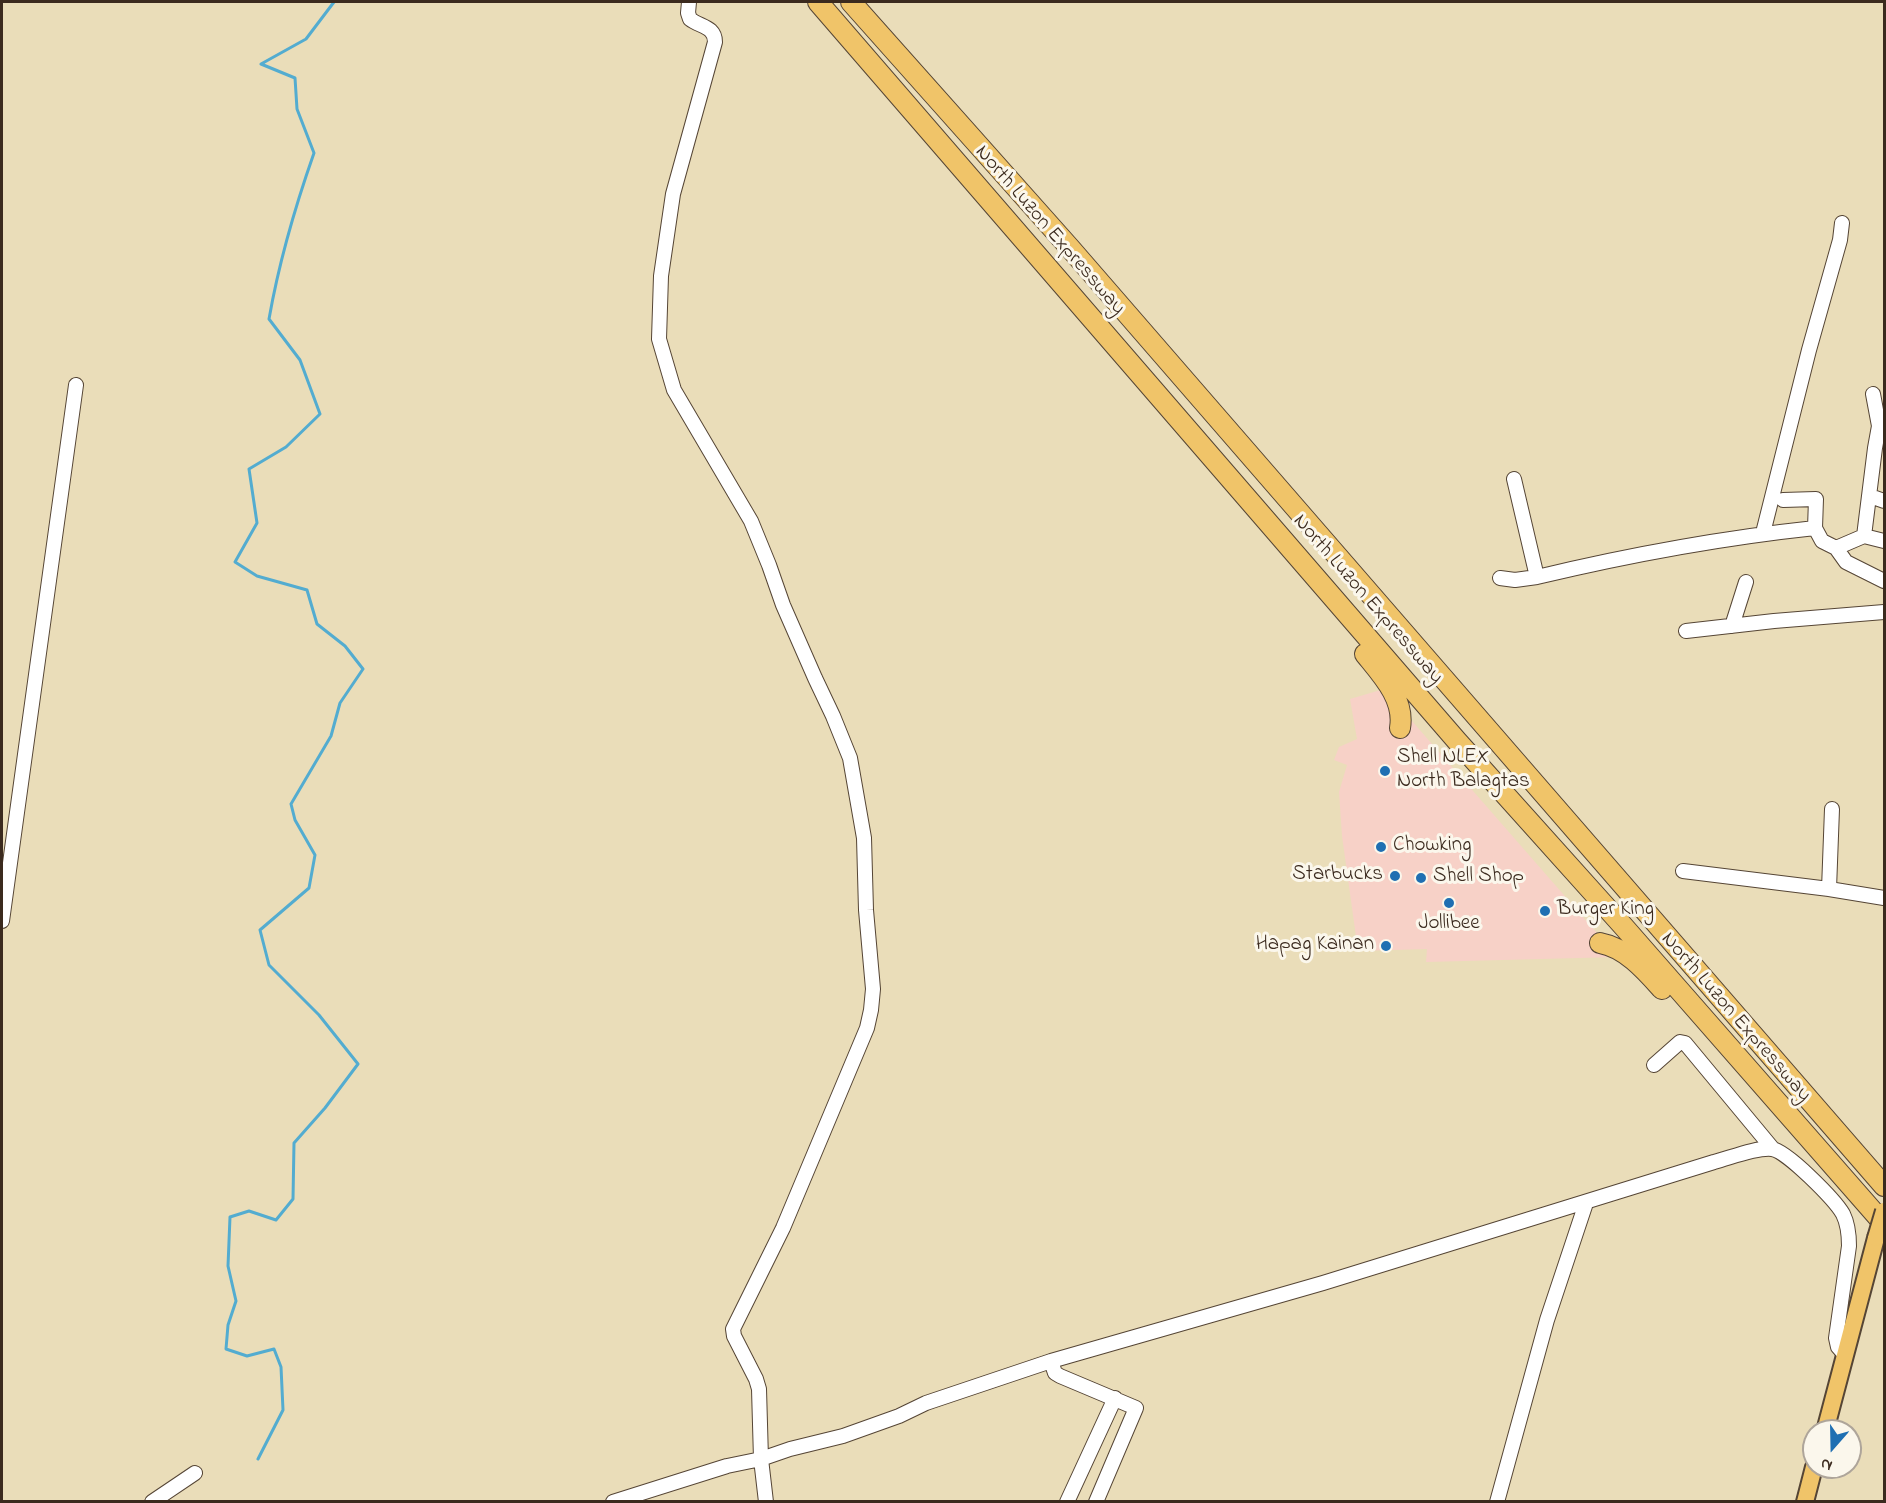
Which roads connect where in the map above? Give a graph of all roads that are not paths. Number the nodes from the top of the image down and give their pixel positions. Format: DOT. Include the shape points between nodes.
graph roads {
  1 [pos="689,2"];
  2 [pos="818,2"];
  3 [pos="851,2"];
  4 [pos="1842,223"];
  5 [pos="76,385"];
  6 [pos="1873,394"];
  7 [pos="1227,474"];
  8 [pos="1514,479"];
  9 [pos="1870,496"];
  10 [pos="1783,500"];
  11 [pos="1884,501"];
  12 [pos="1815,528"];
  13 [pos="1763,533"];
  14 [pos="1864,536"];
  15 [pos="1884,541"];
  16 [pos="1836,549"];
  17 [pos="1537,577"];
  18 [pos="1500,578"];
  19 [pos="1884,581"];
  20 [pos="1746,582"];
  21 [pos="1884,607"];
  22 [pos="1884,613"];
  23 [pos="1732,626"];
  24 [pos="1686,631"];
  25 [pos="1400,728"];
  26 [pos="1832,809"];
  27 [pos="1683,871"];
  28 [pos="1829,889"];
  29 [pos="1884,898"];
  30 [pos="2,921"];
  31 [pos="1600,943"];
  32 [pos="1654,1065"];
  33 [pos="1773,1149"];
  34 [pos="1822,1154"];
  35 [pos="1884,1186"];
  36 [pos="1586,1203"];
  37 [pos="1880,1222"];
  38 [pos="1845,1355"];
  39 [pos="1052,1361"];
  40 [pos="1115,1398"];
  41 [pos="1828,1419"];
  42 [pos="761,1459"];
  43 [pos="195,1473"];
  44 [pos="1811,1479"];
  45 [pos="152,1502"];
  46 [pos="613,1502"];
  47 [pos="766,1502"];
  48 [pos="1067,1502"];
  49 [pos="1096,1502"];
  50 [pos="1497,1502"];
  51 [pos="1805,1502"];
  1 -- 42 [label="street" via="690,19 712,31 715,42 673,194 661,276 659,339 674,390 751,521 850,758 864,838 873,989 867,1028 783,1228 733,1329 759,1389"];
  2 -- 7 [label="highway, North Luzon Expressway"];
  3 -- 35 [label="highway, North Luzon Expressway" via="1086,266"];
  4 -- 13 [label="street"];
  5 -- 30 [label="street"];
  6 -- 9 [label="street" via="1879,435"];
  7 -- 25 [label="highway" via="1264,532 1391,689 1399,702"];
  7 -- 34 [label="highway, North Luzon Expressway"];
  8 -- 17 [label="street"];
  9 -- 11 [label="street"];
  9 -- 14 [label="street"];
  10 -- 12 [label="street" via="1816,499"];
  12 -- 13 [label="street"];
  12 -- 16 [label="street" via="1822,541"];
  13 -- 17 [label="street" via="1677,546"];
  14 -- 15 [label="street"];
  14 -- 16 [label="street"];
  16 -- 19 [label="street" via="1846,562"];
  17 -- 18 [label="street"];
  20 -- 23 [label="street"];
  21 -- 22 [label="street"];
  22 -- 23 [label="street"];
  23 -- 24 [label="street"];
  26 -- 28 [label="street"];
  27 -- 28 [label="street"];
  28 -- 29 [label="street"];
  31 -- 34 [label="highway" via="1616,947 1651,977"];
  32 -- 33 [label="street" via="1680,1042 1685,1043"];
  33 -- 36 [label="street" via="1725,1159"];
  33 -- 38 [label="street" via="1783,1153 1826,1192 1844,1216 1849,1246 1836,1338"];
  34 -- 37 [label="highway, North Luzon Expressway"];
  36 -- 39 [label="street"];
  36 -- 50 [label="street" via="1547,1320"];
  37 -- 38 [label="main road"];
  38 -- 41 [label="main road"];
  39 -- 40 [label="street" via="1060,1376"];
  39 -- 42 [label="street" via="843,1436"];
  40 -- 48 [label="street"];
  40 -- 49 [label="street" via="1136,1408"];
  42 -- 46 [label="street"];
  42 -- 47 [label="street"];
  43 -- 45 [label="street"];
  44 -- 51 [label="main road"];
}
